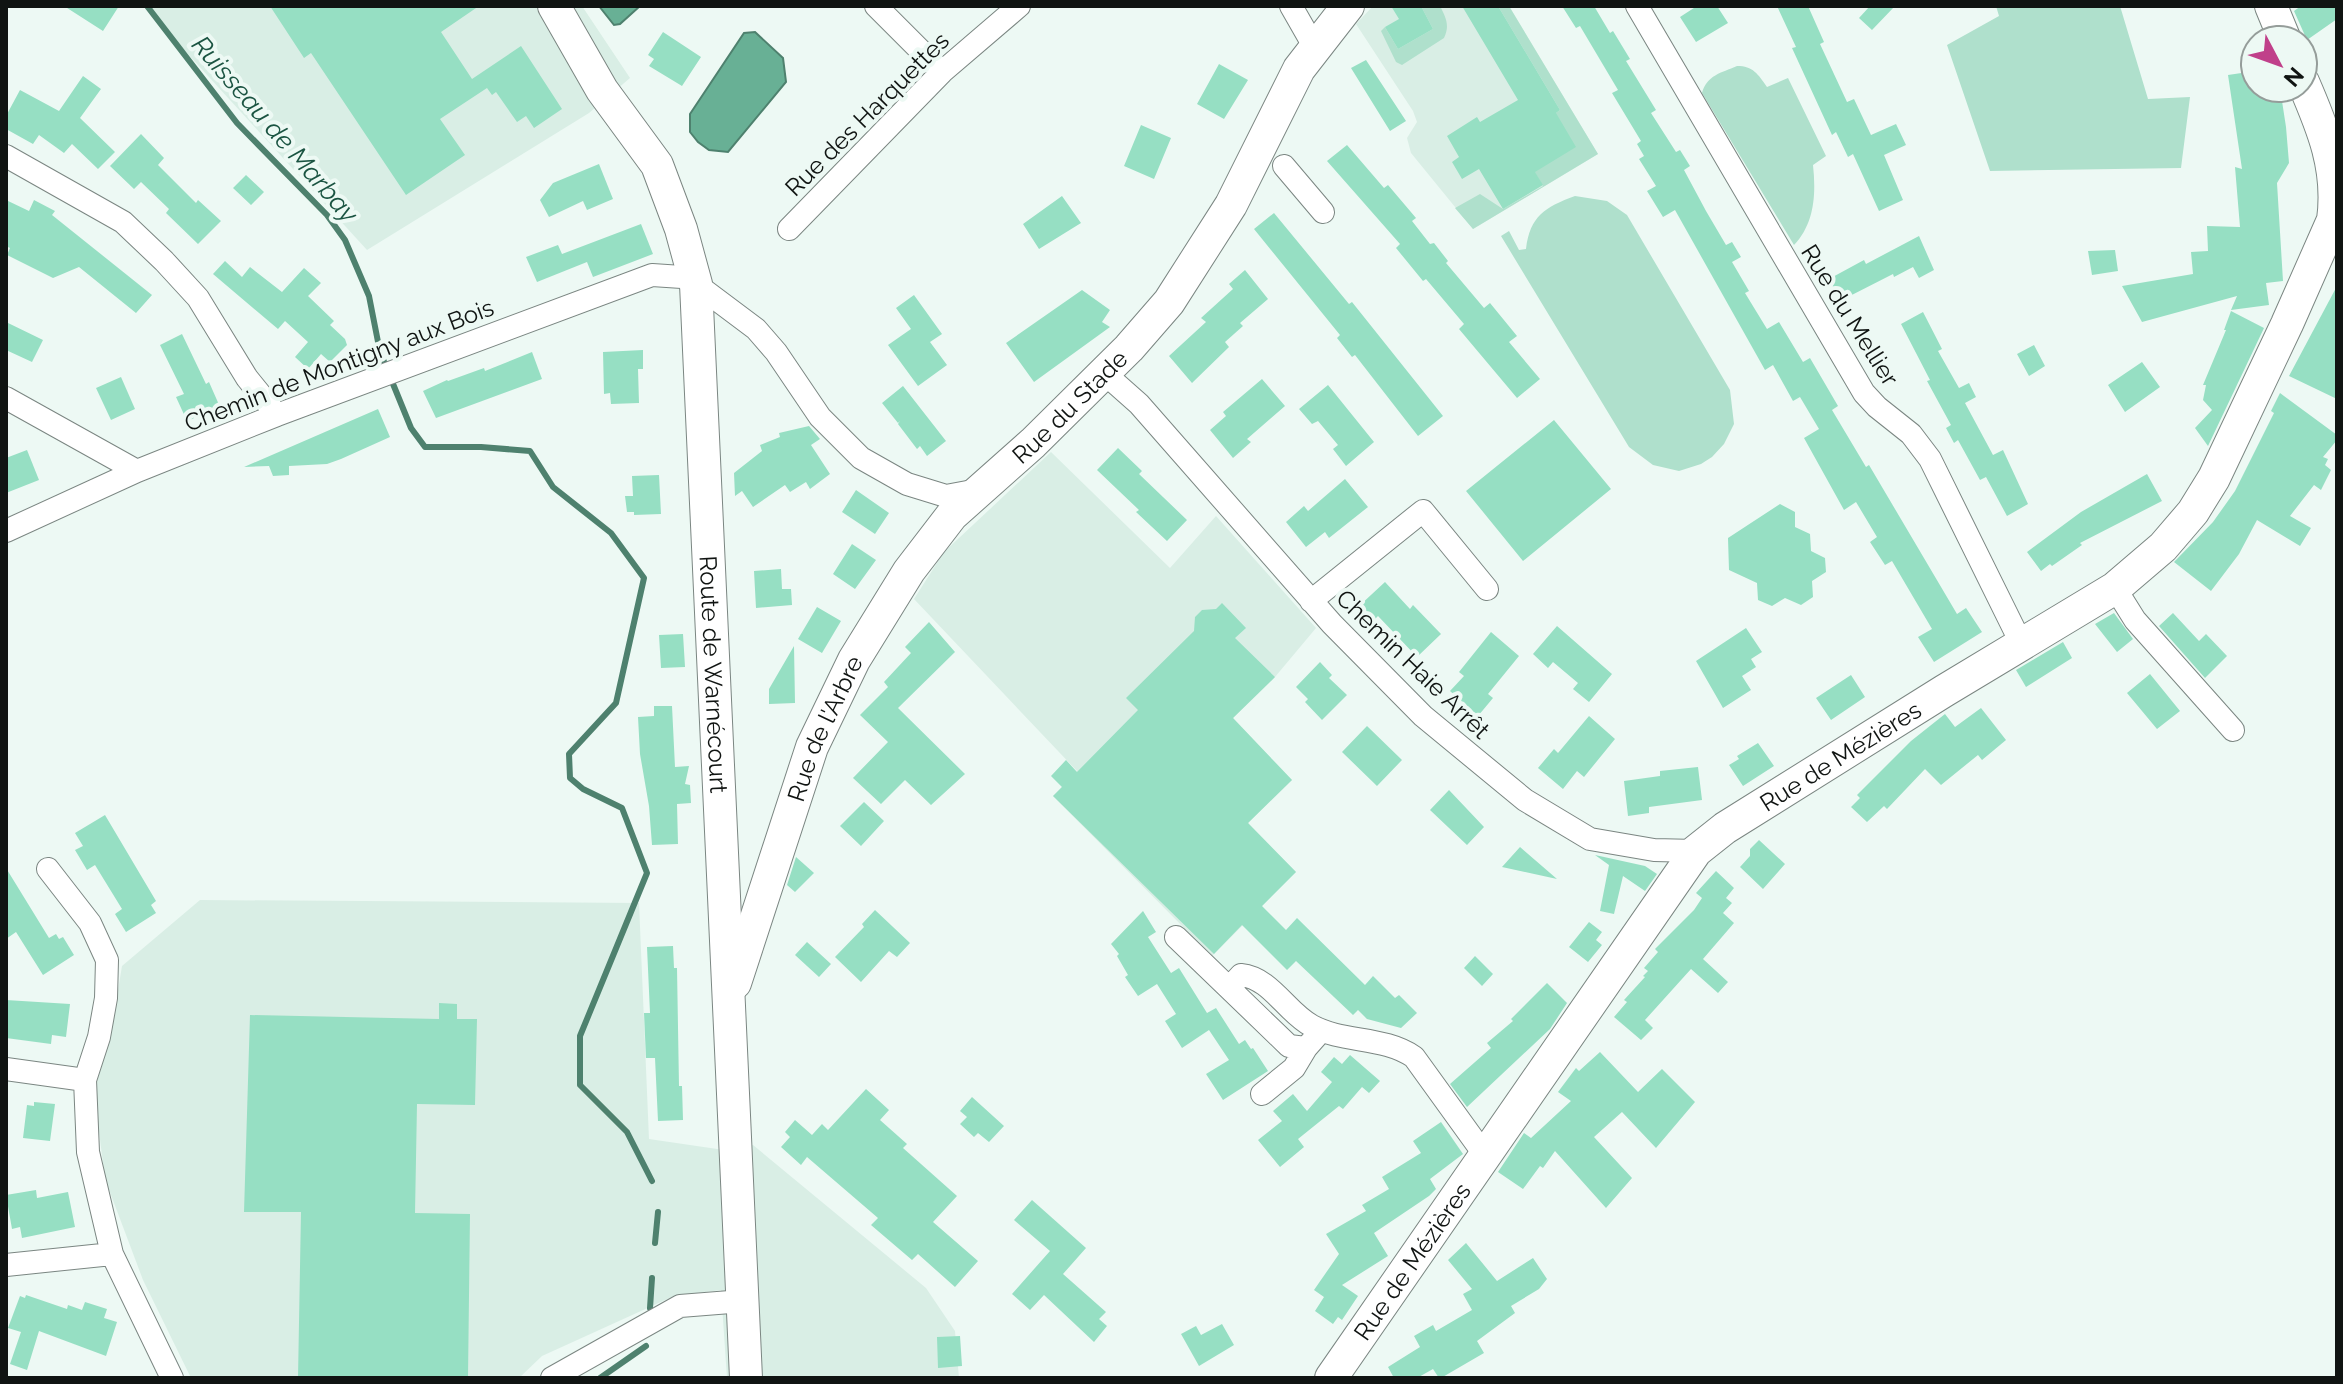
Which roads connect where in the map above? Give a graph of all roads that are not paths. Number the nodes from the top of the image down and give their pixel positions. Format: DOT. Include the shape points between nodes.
graph roads {
  1 [pos="554,6"];
  2 [pos="876,6"];
  3 [pos="1019,6"];
  4 [pos="1291,6"];
  5 [pos="1348,6"];
  6 [pos="1637,6"];
  7 [pos="1315,48"];
  8 [pos="942,72"];
  9 [pos="2313,104"];
  10 [pos="2332,145"];
  11 [pos="6,156"];
  12 [pos="1284,166"];
  13 [pos="1323,212"];
  14 [pos="2335,216"];
  15 [pos="789,229"];
  16 [pos="696,284"];
  17 [pos="1104,373"];
  18 [pos="6,398"];
  19 [pos="277,415"];
  20 [pos="137,471"];
  21 [pos="980,490"];
  22 [pos="6,531"];
  23 [pos="2115,588"];
  24 [pos="1487,589"];
  25 [pos="1311,601"];
  26 [pos="2022,645"];
  27 [pos="2233,730"];
  28 [pos="1696,851"];
  29 [pos="48,869"];
  30 [pos="1176,937"];
  31 [pos="730,1002"];
  32 [pos="1313,1039"];
  33 [pos="6,1069"];
  34 [pos="85,1080"];
  35 [pos="1262,1094"];
  36 [pos="1484,1154"];
  37 [pos="112,1254"];
  38 [pos="6,1265"];
  39 [pos="743,1301"];
  40 [pos="172,1378"];
  41 [pos="552,1378"];
  42 [pos="746,1378"];
  43 [pos="1331,1378"];
  1 -- 16 [label="street, Route de Warnécourt" via="602,90 657,165"];
  2 -- 8 [label="street"];
  3 -- 8 [label="street, Rue des Harquettes"];
  4 -- 7 [label="street"];
  5 -- 7 [label="street, Rue du Stade"];
  6 -- 26 [label="street, Rue du Mellier" via="1864,393 1911,434 1930,459"];
  7 -- 17 [label="street, Rue du Stade" via="1198,259 1169,302"];
  8 -- 15 [label="street, Rue des Harquettes"];
  9 -- 10 [label="street"];
  10 -- 14 [label="street, Rue de Mézières"];
  11 -- 19 [label="street" via="123,222 164,261 198,298 247,378"];
  12 -- 13 [label="street"];
  14 -- 23 [label="street, Rue de Mézières" via="2204,496 2163,547"];
  16 -- 19 [label="street, Chemin de Montigny aux Bois" via="682,277 652,275"];
  16 -- 21 [label="street" via="756,329 820,417 861,458 907,484 946,496"];
  16 -- 31 [label="street, Route de Warnécourt"];
  17 -- 21 [label="street, Rue du Stade"];
  17 -- 25 [label="street, Chemin Haie Arrêt" via="1139,404"];
  18 -- 20 [label="street"];
  19 -- 20 [label="street, Chemin de Montigny aux Bois"];
  20 -- 22 [label="street, Chemin de Montigny aux Bois"];
  21 -- 31 [label="street, Rue de l'Arbre" via="952,515 909,571 854,660 812,747"];
  23 -- 26 [label="street, Rue de Mézières"];
  23 -- 27 [label="street" via="2135,620"];
  24 -- 25 [label="street, Chemin Haie Arrêt" via="1423,511"];
  25 -- 28 [label="street, Chemin Haie Arrêt" via="1423,716 1525,800 1590,839"];
  26 -- 28 [label="street, Rue de Mézières"];
  28 -- 36 [label="street, Rue de Mézières"];
  29 -- 34 [label="street" via="90,923 107,960 102,1024"];
  30 -- 32 [label="street" via="1289,1046"];
  31 -- 39 [label="street, Route de Warnécourt"];
  32 -- 35 [label="street" via="1294,1068"];
  32 -- 36 [label="street" via="1401,1048 1414,1057"];
  33 -- 34 [label="street"];
  34 -- 37 [label="street" via="88,1152"];
  36 -- 43 [label="street, Rue de Mézières"];
  37 -- 38 [label="street"];
  37 -- 40 [label="street"];
  39 -- 41 [label="street" via="680,1306"];
  39 -- 42 [label="street, Route de Warnécourt"];
}
